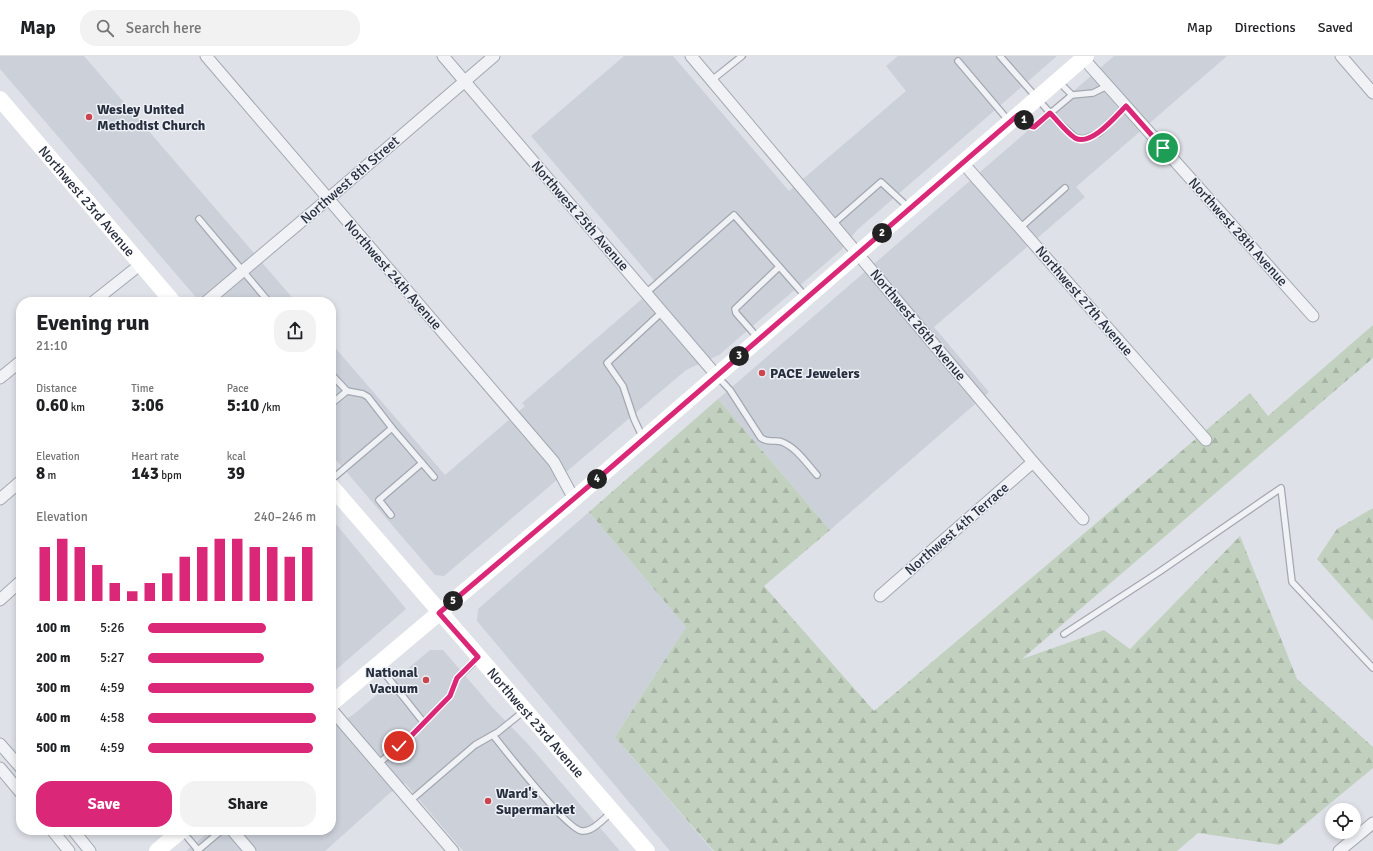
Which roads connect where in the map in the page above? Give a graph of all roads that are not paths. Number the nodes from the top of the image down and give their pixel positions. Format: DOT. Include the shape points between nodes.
graph roads {
  1 [pos="206,56"];
  2 [pos="443,56"];
  3 [pos="494,56"];
  4 [pos="691,56"];
  5 [pos="742,56"];
  6 [pos="1000,56"];
  7 [pos="1341,56"];
  8 [pos="1084,57"];
  9 [pos="958,61"];
  10 [pos="712,80"];
  11 [pos="1058,80"];
  12 [pos="464,81"];
  13 [pos="1108,86"];
  14 [pos="1373,93"];
  15 [pos="1072,95"];
  16 [pos="1037,98"];
  17 [pos="0,99"];
  18 [pos="1126,106"];
  19 [pos="1050,113"];
  20 [pos="1014,118"];
  21 [pos="963,163"];
  22 [pos="1065,188"];
  23 [pos="328,199"];
  24 [pos="910,209"];
  25 [pos="199,219"];
  26 [pos="832,224"];
  27 [pos="1020,228"];
  28 [pos="858,254"];
  29 [pos="141,264"];
  30 [pos="779,267"];
  31 [pos="243,270"];
  32 [pos="646,293"];
  33 [pos="100,297"];
  34 [pos="170,297"];
  35 [pos="212,297"];
  36 [pos="265,297"];
  37 [pos="807,298"];
  38 [pos="662,312"];
  39 [pos="1313,316"];
  40 [pos="759,339"];
  41 [pos="16,365"];
  42 [pos="717,376"];
  43 [pos="0,378"];
  44 [pos="336,380"];
  45 [pos="346,391"];
  46 [pos="336,400"];
  47 [pos="392,428"];
  48 [pos="644,439"];
  49 [pos="1206,440"];
  50 [pos="1033,462"];
  51 [pos="422,463"];
  52 [pos="817,475"];
  53 [pos="336,476"];
  54 [pos="434,477"];
  55 [pos="16,485"];
  56 [pos="336,492"];
  57 [pos="0,499"];
  58 [pos="574,499"];
  59 [pos="392,515"];
  60 [pos="1083,519"];
  61 [pos="16,586"];
  62 [pos="880,596"];
  63 [pos="0,600"];
  64 [pos="439,613"];
  65 [pos="1064,634"];
  66 [pos="478,657"];
  67 [pos="378,665"];
  68 [pos="1373,668"];
  69 [pos="336,700"];
  70 [pos="524,710"];
  71 [pos="336,715"];
  72 [pos="424,723"];
  73 [pos="492,735"];
  74 [pos="0,744"];
  75 [pos="16,762"];
  76 [pos="378,764"];
  77 [pos="16,768"];
  78 [pos="2,775"];
  79 [pos="16,788"];
  80 [pos="410,801"];
  81 [pos="612,812"];
  82 [pos="1373,823"];
  83 [pos="56,835"];
  84 [pos="76,835"];
  85 [pos="176,835"];
  86 [pos="186,835"];
  87 [pos="216,835"];
  88 [pos="236,835"];
  89 [pos="642,848"];
  90 [pos="69,851"];
  91 [pos="90,851"];
  92 [pos="157,851"];
  93 [pos="198,851"];
  94 [pos="250,851"];
  95 [pos="453,851"];
  96 [pos="1339,851"];
  1 -- 23 [label="street, Northwest 24th Avenue"];
  2 -- 12 [label="street, Northwest 25th Avenue"];
  3 -- 12 [label="street, Northwest 8th Street"];
  4 -- 10 [label="street, Northwest 26th Avenue"];
  5 -- 10 [label="lane"];
  6 -- 16 [label="lane"];
  7 -- 14 [label="street"];
  8 -- 11 [label="main road"];
  8 -- 13 [label="street, Northwest 28th Avenue"];
  9 -- 20 [label="lane"];
  10 -- 26 [label="street, Northwest 26th Avenue"];
  11 -- 15 [label="lane"];
  11 -- 16 [label="main road"];
  12 -- 23 [label="street, Northwest 8th Street"];
  12 -- 32 [label="street, Northwest 25th Avenue"];
  13 -- 15 [label="lane" via="1093,93"];
  13 -- 18 [label="street, Northwest 28th Avenue"];
  15 -- 19 [label="lane"];
  16 -- 19 [label="lane"];
  16 -- 20 [label="main road"];
  17 -- 29 [label="main road, Northwest 23rd Avenue"];
  18 -- 19 [label="lane" via="1099,133 1084,139 1076,138"];
  18 -- 39 [label="street, Northwest 28th Avenue"];
  19 -- 20 [label="lane" via="1034,127"];
  20 -- 21 [label="main road"];
  21 -- 24 [label="main road"];
  21 -- 27 [label="street, Northwest 27th Avenue"];
  22 -- 27 [label="lane"];
  23 -- 31 [label="street, Northwest 8th Street"];
  23 -- 58 [label="street, Northwest 24th Avenue" via="554,462"];
  24 -- 26 [label="lane" via="881,182"];
  24 -- 28 [label="main road"];
  25 -- 31 [label="lane"];
  26 -- 28 [label="street, Northwest 26th Avenue"];
  27 -- 49 [label="street, Northwest 27th Avenue"];
  28 -- 37 [label="main road"];
  28 -- 50 [label="street, Northwest 26th Avenue"];
  29 -- 33 [label="street"];
  29 -- 34 [label="main road, Northwest 23rd Avenue"];
  30 -- 32 [label="lane" via="734,216"];
  30 -- 37 [label="lane"];
  30 -- 40 [label="lane" via="734,308"];
  31 -- 35 [label="street, Northwest 8th Street"];
  31 -- 36 [label="lane"];
  32 -- 38 [label="street, Northwest 25th Avenue"];
  37 -- 40 [label="main road"];
  38 -- 42 [label="street, Northwest 25th Avenue"];
  38 -- 48 [label="lane" via="607,363 623,386"];
  40 -- 42 [label="main road"];
  41 -- 43 [label="street"];
  42 -- 48 [label="main road"];
  42 -- 52 [label="lane" via="730,390 761,438 767,442 781,442 802,457"];
  44 -- 45 [label="lane"];
  45 -- 46 [label="lane"];
  45 -- 47 [label="lane" via="368,397"];
  47 -- 51 [label="lane"];
  47 -- 53 [label="lane"];
  48 -- 58 [label="main road"];
  50 -- 60 [label="street, Northwest 26th Avenue"];
  50 -- 62 [label="street, Northwest 4th Terrace"];
  51 -- 54 [label="lane"];
  51 -- 59 [label="lane" via="379,500"];
  55 -- 57 [label="street"];
  56 -- 64 [label="main road, Northwest 23rd Avenue"];
  58 -- 64 [label="main road"];
  61 -- 63 [label="street"];
  64 -- 66 [label="main road, Northwest 23rd Avenue"];
  64 -- 67 [label="main road"];
  65 -- 68 [label="lane" via="1281,488 1292,582"];
  66 -- 70 [label="main road, Northwest 23rd Avenue"];
  66 -- 72 [label="lane" via="457,678 450,696"];
  67 -- 69 [label="main road"];
  67 -- 72 [label="lane"];
  70 -- 73 [label="lane"];
  70 -- 81 [label="main road, Northwest 23rd Avenue"];
  71 -- 76 [label="street"];
  72 -- 76 [label="lane"];
  73 -- 80 [label="lane" via="476,745"];
  73 -- 81 [label="lane" via="574,828 587,830"];
  74 -- 75 [label="street"];
  76 -- 80 [label="street"];
  77 -- 78 [label="street"];
  78 -- 79 [label="street"];
  80 -- 95 [label="street"];
  81 -- 89 [label="main road, Northwest 23rd Avenue"];
  82 -- 96 [label="street"];
  83 -- 90 [label="street"];
  84 -- 91 [label="street"];
  85 -- 92 [label="main road"];
  86 -- 93 [label="lane"];
  87 -- 93 [label="lane"];
  88 -- 94 [label="street"];
}
